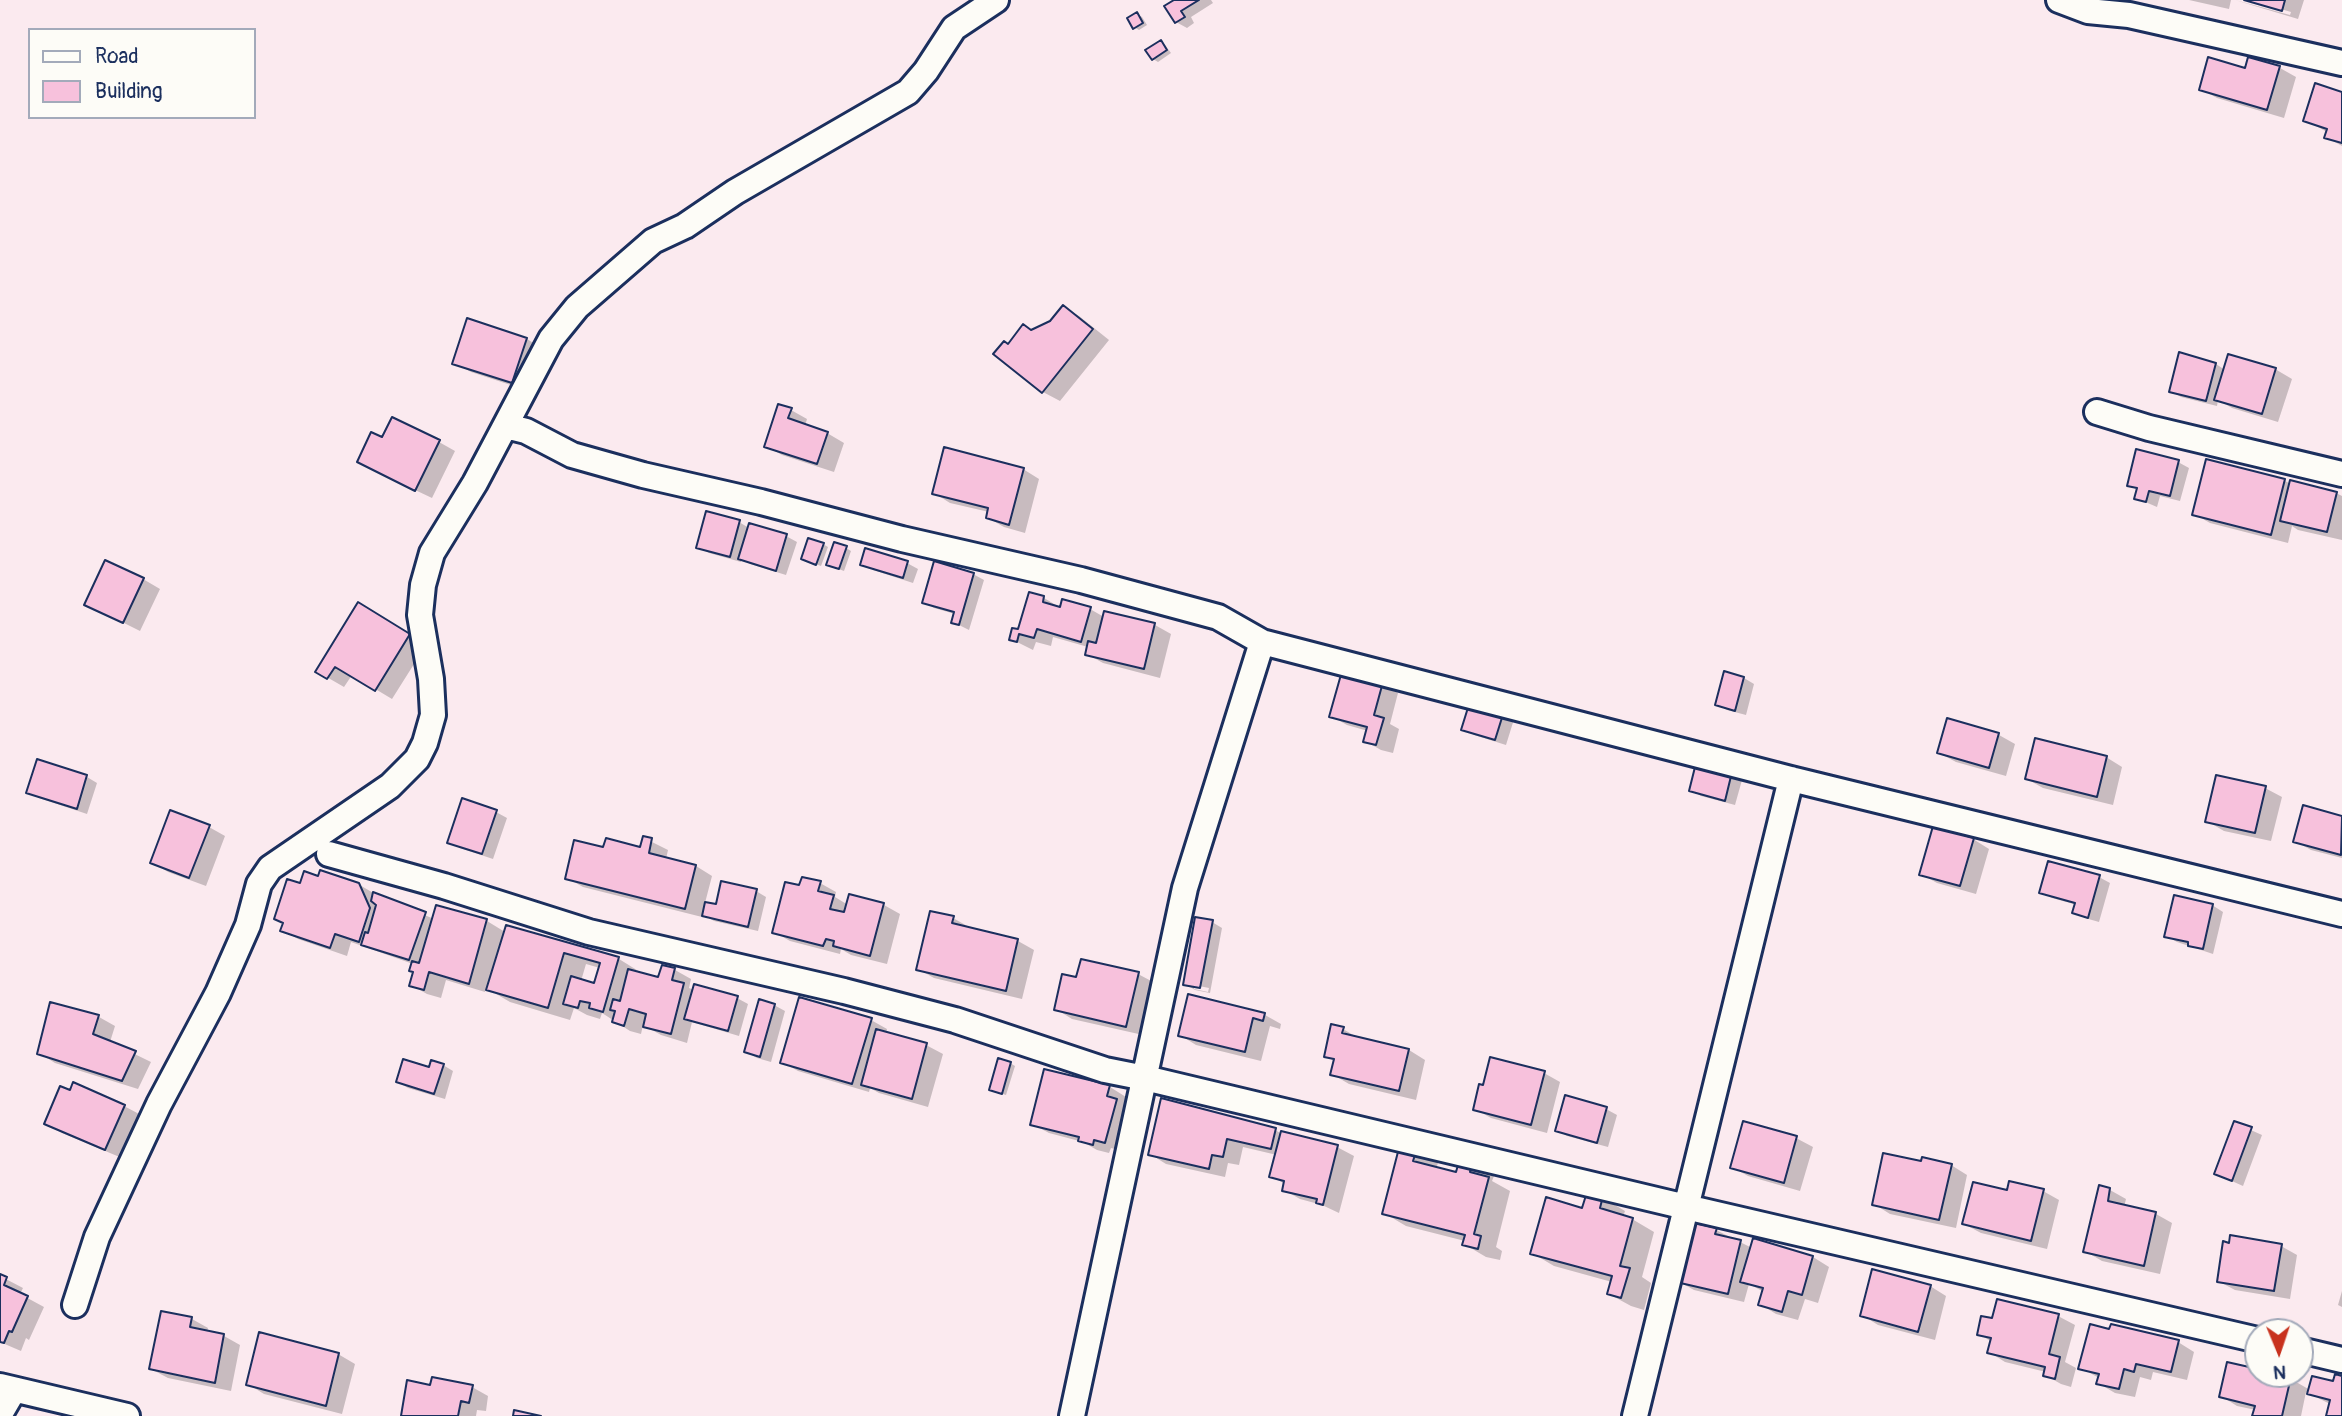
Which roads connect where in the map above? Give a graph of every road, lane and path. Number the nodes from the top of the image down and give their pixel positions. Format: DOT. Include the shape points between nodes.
graph roads {
  1 [pos="996,0"];
  2 [pos="2059,0"];
  3 [pos="2342,63"];
  4 [pos="2097,412"];
  5 [pos="506,426"];
  6 [pos="2342,474"];
  7 [pos="1262,642"];
  8 [pos="1790,779"];
  9 [pos="329,854"];
  10 [pos="2342,914"];
  11 [pos="1145,1078"];
  12 [pos="1686,1208"];
  13 [pos="75,1305"];
  14 [pos="2244,1337"];
  15 [pos="2314,1353"];
  16 [pos="2342,1360"];
  17 [pos="7,1388"];
  18 [pos="0,1414"];
  19 [pos="127,1416"];
  20 [pos="1072,1416"];
  21 [pos="1635,1416"];
  1 -- 5 [label="street" via="954,28 908,92 653,241 578,307 551,339"];
  2 -- 3 [label="street" via="2088,11 2129,15"];
  4 -- 6 [label="street"];
  5 -- 7 [label="street" via="572,455 643,475 1218,617"];
  5 -- 13 [label="street" via="432,553 423,584 419,615 433,715 425,743 411,766 390,786 270,868 260,884 222,983 97,1237"];
  7 -- 8 [label="street"];
  7 -- 11 [label="street" via="1185,888"];
  8 -- 10 [label="street"];
  8 -- 12 [label="street"];
  9 -- 11 [label="street" via="589,932 955,1020 1104,1070"];
  11 -- 12 [label="street"];
  11 -- 20 [label="street"];
  12 -- 14 [label="street"];
  12 -- 21 [label="street"];
  15 -- 16 [label="street"];
  17 -- 18 [label="street"];
  17 -- 19 [label="street"];
}
